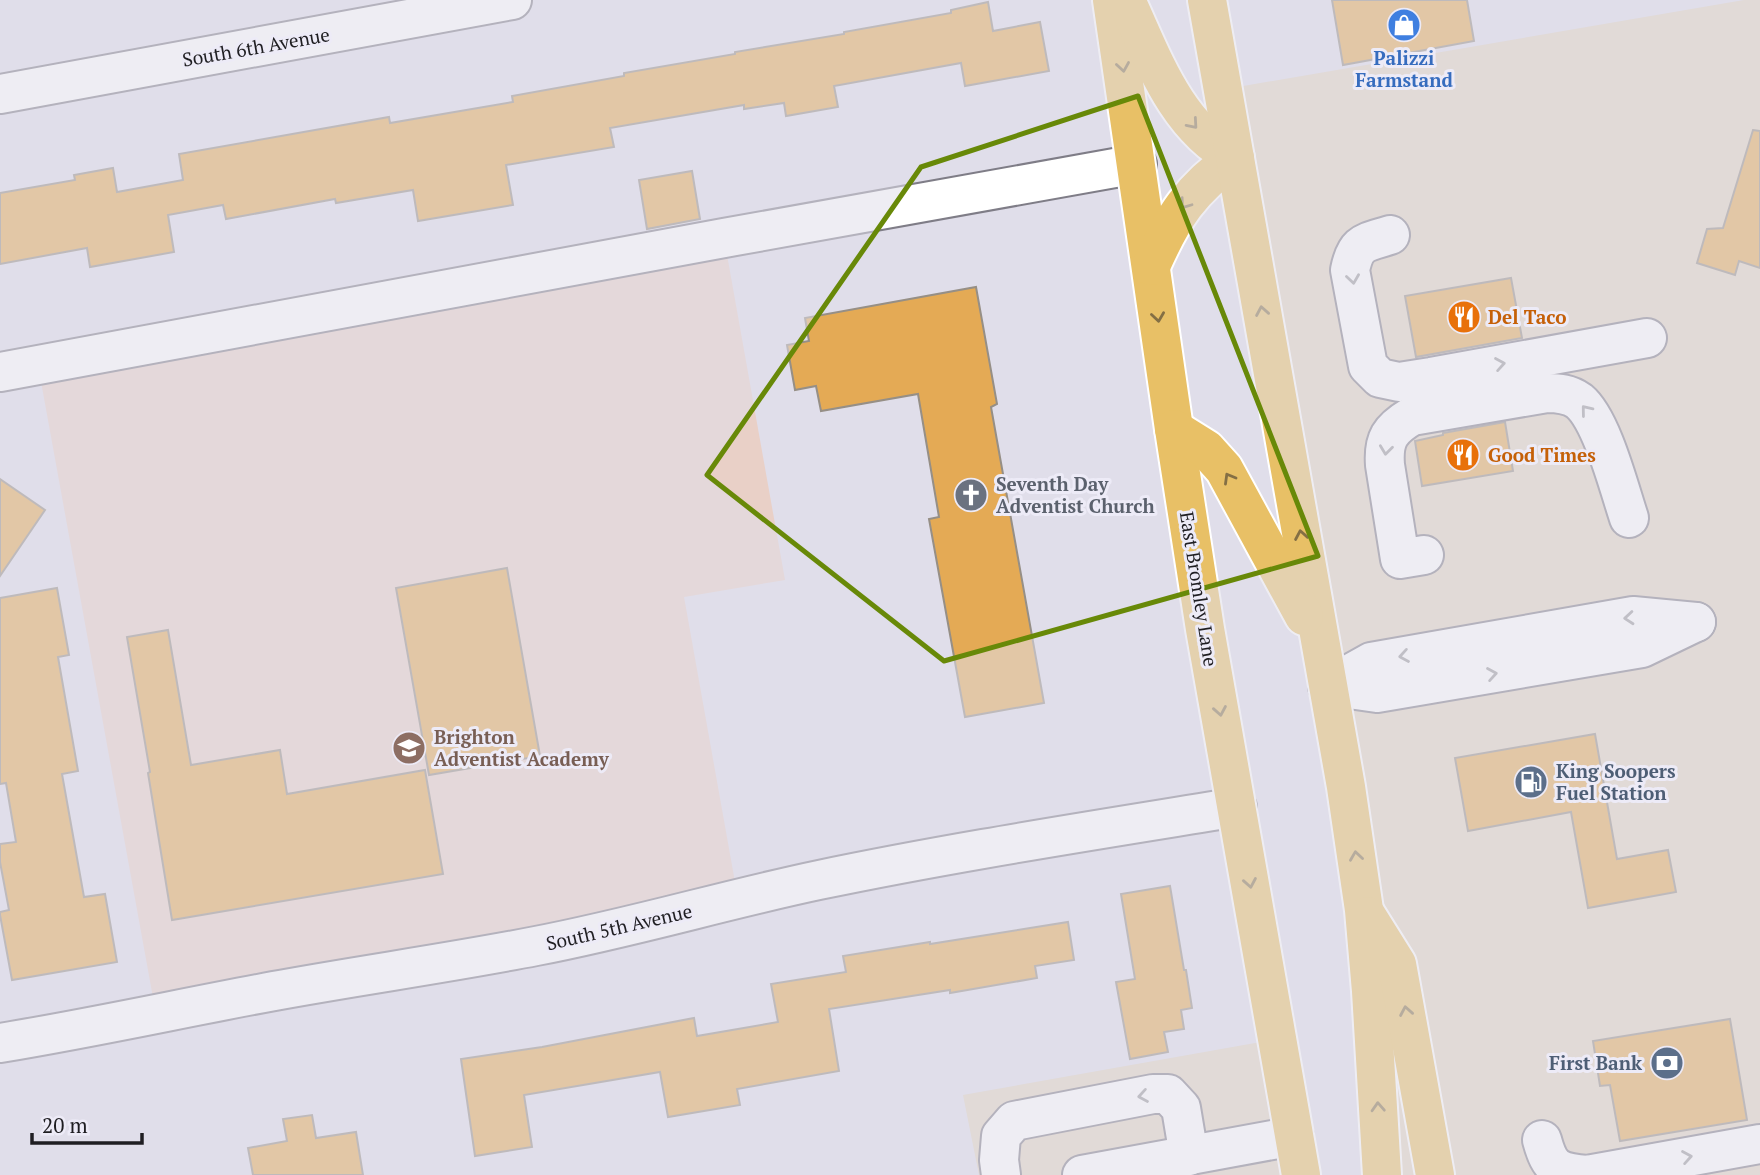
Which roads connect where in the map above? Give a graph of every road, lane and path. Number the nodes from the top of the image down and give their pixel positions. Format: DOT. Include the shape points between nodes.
graph roads {
  1 [pos="512,0"];
  2 [pos="1112,0"];
  3 [pos="1125,0"];
  4 [pos="1207,0"];
  5 [pos="0,94"];
  6 [pos="1235,158"];
  7 [pos="1137,164"];
  8 [pos="1390,235"];
  9 [pos="1151,266"];
  10 [pos="1647,338"];
  11 [pos="0,372"];
  12 [pos="1174,429"];
  13 [pos="1629,518"];
  14 [pos="1424,555"];
  15 [pos="1320,645"];
  16 [pos="1328,686"];
  17 [pos="1237,807"];
  18 [pos="1364,910"];
  19 [pos="0,1043"];
  20 [pos="1294,1136"];
  21 [pos="1542,1140"];
  22 [pos="1760,1144"];
  23 [pos="1189,1156"];
  24 [pos="1001,1175"];
  25 [pos="1082,1175"];
  26 [pos="1301,1175"];
  27 [pos="1382,1175"];
  28 [pos="1434,1175"];
  1 -- 5 [label="street, South 6th Avenue"];
  2 -- 7 [label="main road, East Bromley Lane, one-way"];
  3 -- 6 [label="main road, one-way" via="1181,110 1219,150"];
  4 -- 6 [label="main road"];
  6 -- 9 [label="main road, one-way" via="1190,196"];
  15 -- 6 [label="main road, one-way"];
  7 -- 9 [label="main road, East Bromley Lane"];
  7 -- 11 [label="street"];
  8 -- 10 [label="street, one-way" via="1362,243 1350,270 1368,366 1380,378 1399,382"];
  9 -- 12 [label="main road, East Bromley Lane, one-way"];
  15 -- 12 [label="main road, one-way" via="1224,469 1206,449"];
  12 -- 17 [label="main road, East Bromley Lane, one-way"];
  13 -- 14 [label="street, one-way" via="1599,428 1577,400 1547,393 1412,416 1388,436 1385,465 1399,559"];
  15 -- 16 [label="main road"];
  16 -- 16 [label="street, one-way" via="1377,693 1587,658 1642,648 1696,622 1633,616 1371,662"];
  18 -- 16 [label="main road, one-way"];
  17 -- 19 [label="street, South 5th Avenue" via="865,871 537,946"];
  17 -- 20 [label="main road, East Bromley Lane, one-way"];
  27 -- 18 [label="main road, one-way"];
  28 -- 18 [label="main road, one-way" via="1397,964"];
  20 -- 23 [label="street"];
  20 -- 26 [label="main road, East Bromley Lane"];
  21 -- 22 [label="street, one-way" via="1546,1157 1556,1169 1587,1175"];
  23 -- 24 [label="street, one-way" via="1181,1108 1168,1094 1153,1094 1014,1121 1001,1136"];
  23 -- 25 [label="street"];
}
